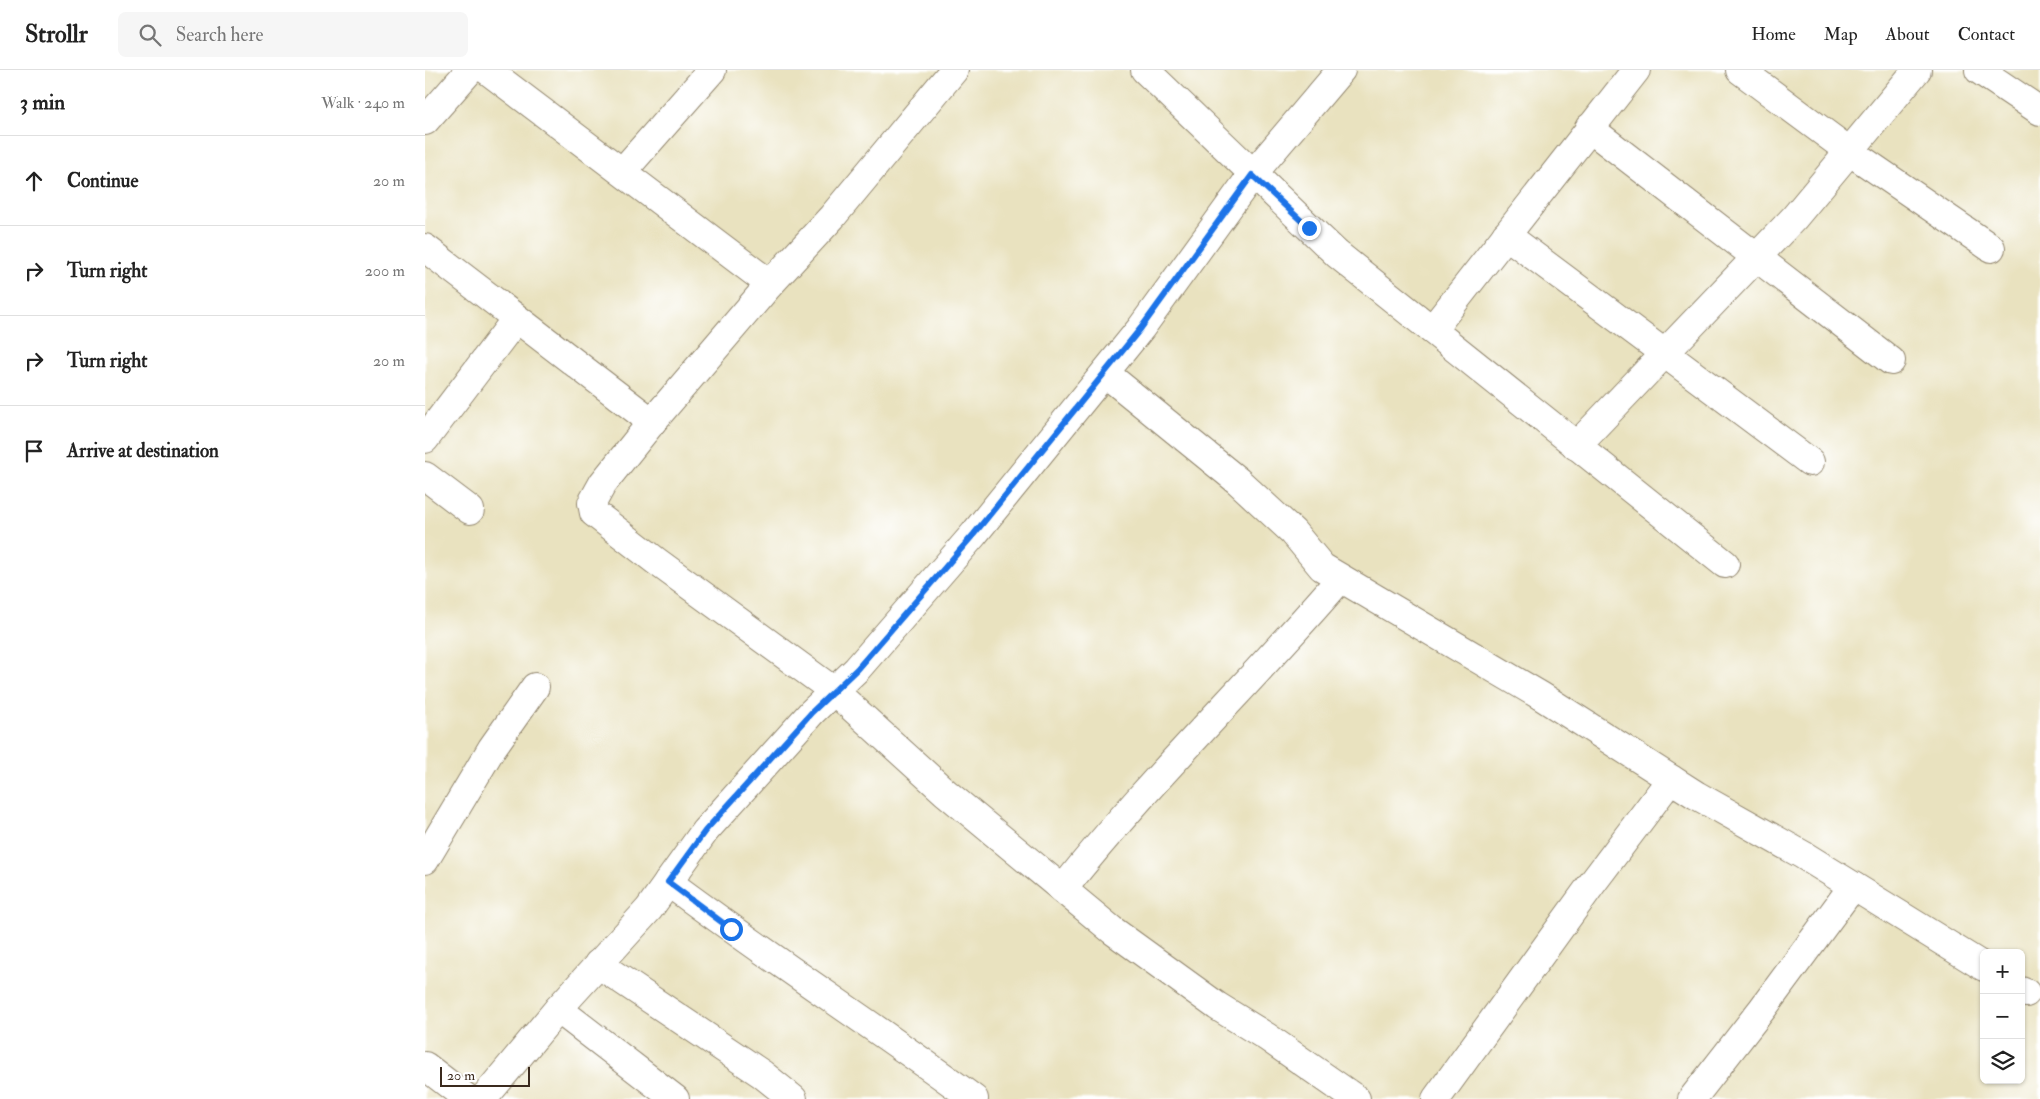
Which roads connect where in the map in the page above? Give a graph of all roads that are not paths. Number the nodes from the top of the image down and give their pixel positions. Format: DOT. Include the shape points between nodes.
graph roads {
  1 [pos="470,70"];
  2 [pos="487,70"];
  3 [pos="712,70"];
  4 [pos="954,70"];
  5 [pos="1145,70"];
  6 [pos="1341,70"];
  7 [pos="1636,70"];
  8 [pos="1740,70"];
  9 [pos="1917,70"];
  10 [pos="1979,70"];
  11 [pos="2040,111"];
  12 [pos="425,121"];
  13 [pos="1589,128"];
  14 [pos="1849,151"];
  15 [pos="623,171"];
  16 [pos="1252,175"];
  17 [pos="1506,235"];
  18 [pos="425,248"];
  19 [pos="1991,248"];
  20 [pos="1756,257"];
  21 [pos="770,284"];
  22 [pos="516,319"];
  23 [pos="1431,330"];
  24 [pos="1666,352"];
  25 [pos="1891,361"];
  26 [pos="1105,373"];
  27 [pos="652,422"];
  28 [pos="425,439"];
  29 [pos="1576,446"];
  30 [pos="1810,462"];
  31 [pos="425,476"];
  32 [pos="470,510"];
  33 [pos="1725,564"];
  34 [pos="1341,579"];
  35 [pos="535,687"];
  36 [pos="834,691"];
  37 [pos="1671,779"];
  38 [pos="425,860"];
  39 [pos="668,882"];
  40 [pos="1853,886"];
  41 [pos="1063,889"];
  42 [pos="598,964"];
  43 [pos="1980,965"];
  44 [pos="558,1009"];
  45 [pos="425,1066"];
  46 [pos="468,1099"];
  47 [pos="483,1099"];
  48 [pos="675,1099"];
  49 [pos="793,1099"];
  50 [pos="974,1099"];
  51 [pos="1356,1099"];
  52 [pos="1436,1099"];
  53 [pos="1692,1099"];
  1 -- 12 [label="street"];
  2 -- 15 [label="street"];
  3 -- 15 [label="street"];
  4 -- 21 [label="street" via="833,216"];
  5 -- 16 [label="street"];
  6 -- 16 [label="street"];
  7 -- 13 [label="street"];
  8 -- 14 [label="street"];
  9 -- 14 [label="street"];
  10 -- 11 [label="street"];
  13 -- 17 [label="street"];
  13 -- 20 [label="street"];
  14 -- 19 [label="street"];
  14 -- 20 [label="street"];
  15 -- 21 [label="street"];
  16 -- 23 [label="street" via="1337,254"];
  16 -- 26 [label="street"];
  17 -- 23 [label="street"];
  17 -- 24 [label="street"];
  18 -- 22 [label="street"];
  20 -- 24 [label="street"];
  20 -- 25 [label="street"];
  21 -- 27 [label="street"];
  22 -- 27 [label="street"];
  22 -- 28 [label="street"];
  23 -- 29 [label="street"];
  24 -- 29 [label="street"];
  24 -- 30 [label="street"];
  26 -- 34 [label="street" via="1239,481 1293,532 1322,567"];
  26 -- 36 [label="street" via="900,621"];
  27 -- 36 [label="street" via="603,483 591,504 594,513"];
  29 -- 33 [label="street"];
  31 -- 32 [label="street"];
  34 -- 37 [label="street" via="1541,696"];
  34 -- 41 [label="street" via="1101,840"];
  35 -- 38 [label="street" via="492,748"];
  36 -- 39 [label="street" via="705,831"];
  36 -- 41 [label="street" via="945,792"];
  37 -- 40 [label="street"];
  37 -- 52 [label="street"];
  39 -- 42 [label="street" via="649,909"];
  39 -- 50 [label="street"];
  40 -- 43 [label="street"];
  40 -- 53 [label="street"];
  41 -- 51 [label="street" via="1154,962"];
  42 -- 44 [label="street"];
  42 -- 49 [label="street" via="762,1074"];
  44 -- 47 [label="street"];
  44 -- 48 [label="street"];
  45 -- 46 [label="street"];
}
